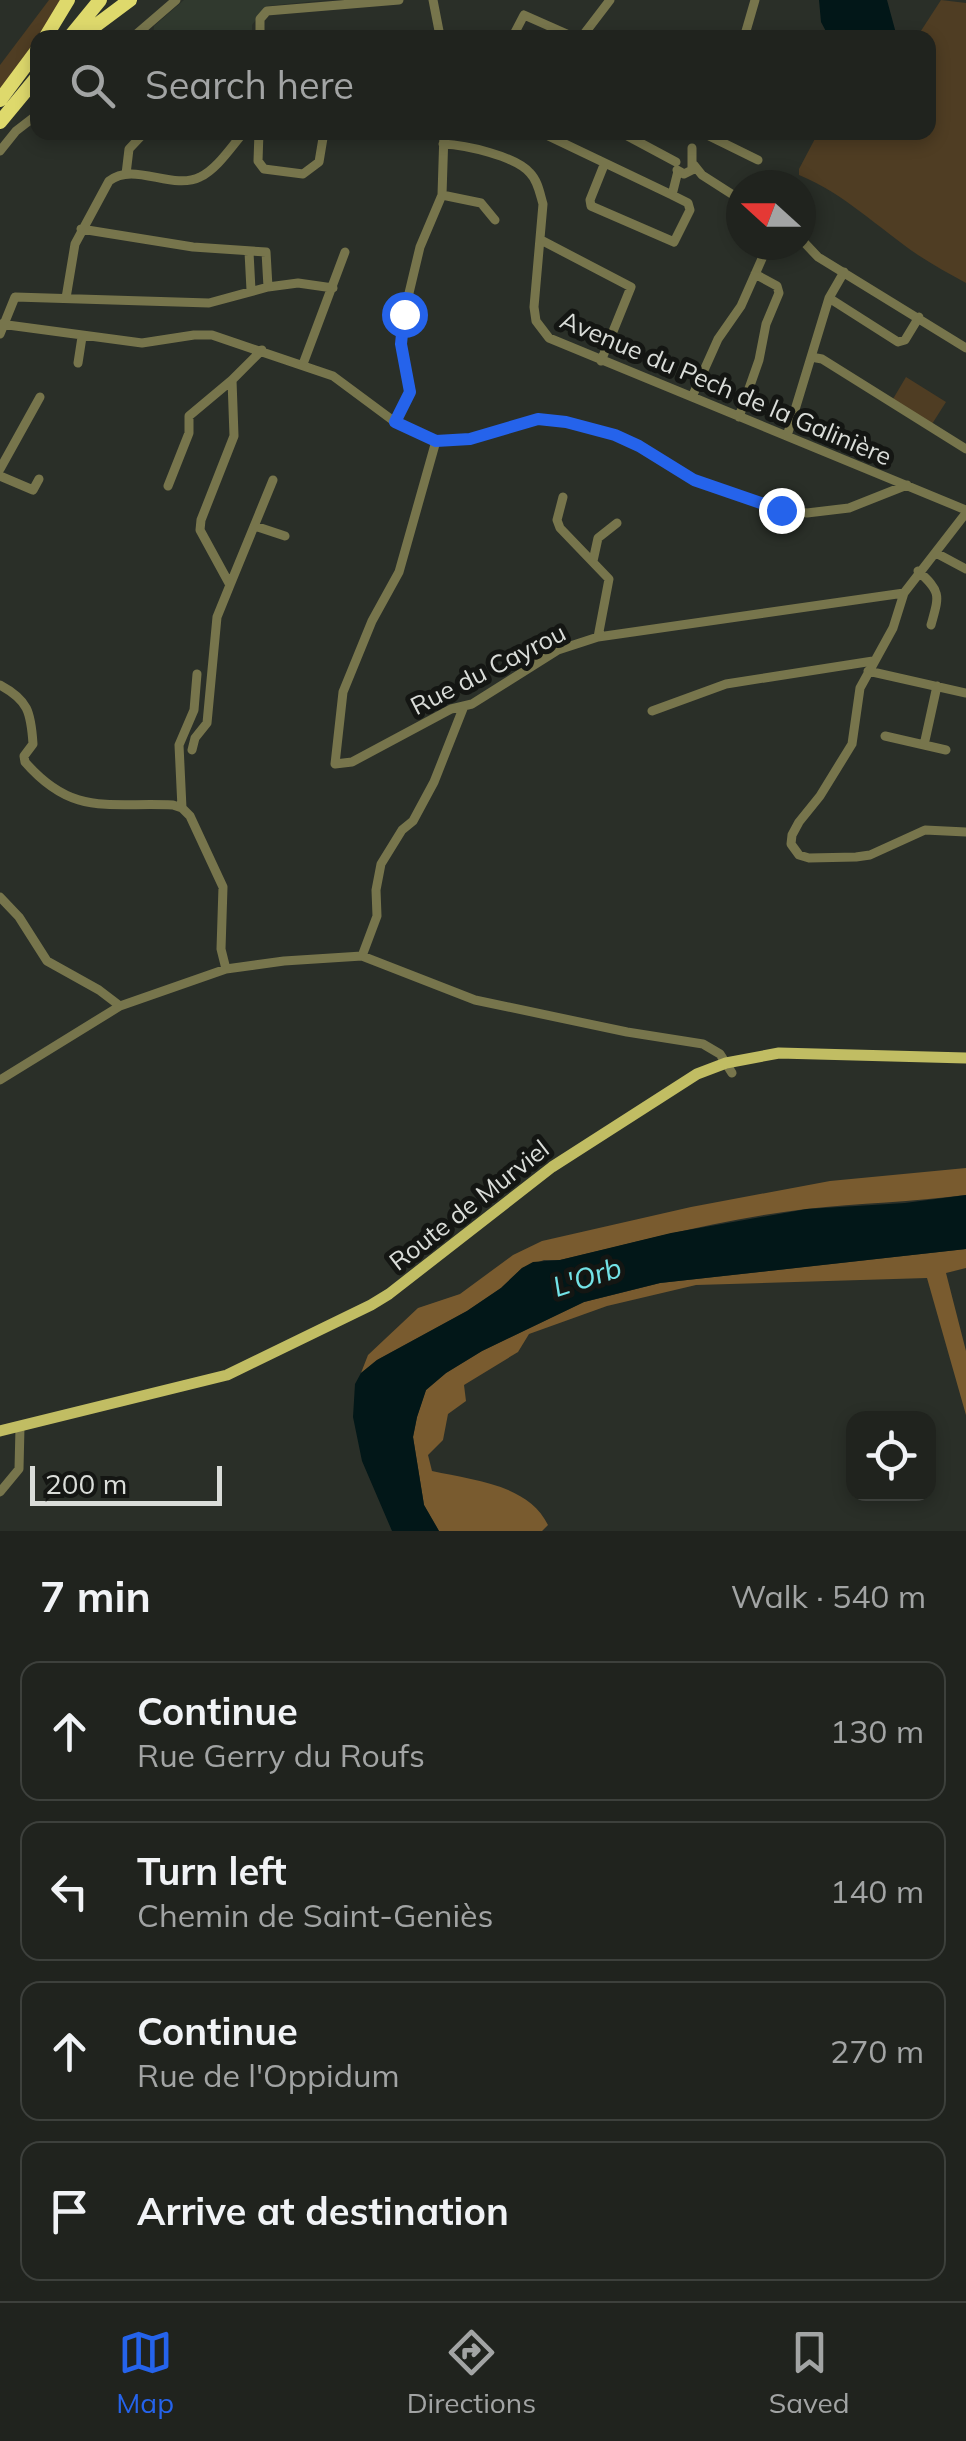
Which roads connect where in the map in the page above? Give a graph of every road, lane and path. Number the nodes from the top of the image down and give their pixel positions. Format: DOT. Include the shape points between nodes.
graph roads {
  1 [pos="68,0"];
  2 [pos="88,0"];
  3 [pos="100,0"];
  4 [pos="130,0"];
  5 [pos="176,0"];
  6 [pos="398,0"];
  7 [pos="433,0"];
  8 [pos="610,0"];
  9 [pos="756,0"];
  10 [pos="50,30"];
  11 [pos="64,30"];
  12 [pos="76,30"];
  13 [pos="90,30"];
  14 [pos="141,30"];
  15 [pos="260,30"];
  16 [pos="436,30"];
  17 [pos="516,30"];
  18 [pos="559,30"];
  19 [pos="585,30"];
  20 [pos="750,30"];
  21 [pos="30,59"];
  22 [pos="30,72"];
  23 [pos="30,86"];
  24 [pos="30,92"];
  25 [pos="0,100"];
  26 [pos="0,108"];
  27 [pos="30,120"];
  28 [pos="0,123"];
  29 [pos="137,140"];
  30 [pos="237,140"];
  31 [pos="259,140"];
  32 [pos="323,140"];
  33 [pos="443,140"];
  34 [pos="449,140"];
  35 [pos="556,140"];
  36 [pos="636,140"];
  37 [pos="643,140"];
  38 [pos="696,140"];
  39 [pos="717,140"];
  40 [pos="0,150"];
  41 [pos="758,160"];
  42 [pos="685,164"];
  43 [pos="604,165"];
  44 [pos="126,174"];
  45 [pos="726,190"];
  46 [pos="442,195"];
  47 [pos="672,195"];
  48 [pos="494,220"];
  49 [pos="81,228"];
  50 [pos="541,240"];
  51 [pos="249,252"];
  52 [pos="345,252"];
  53 [pos="816,255"];
  54 [pos="761,260"];
  55 [pos="844,272"];
  56 [pos="755,274"];
  57 [pos="268,287"];
  58 [pos="333,288"];
  59 [pos="250,290"];
  60 [pos="66,298"];
  61 [pos="829,298"];
  62 [pos="919,317"];
  63 [pos="1,328"];
  64 [pos="82,337"];
  65 [pos="966,348"];
  66 [pos="262,350"];
  67 [pos="811,357"];
  68 [pos="601,361"];
  69 [pos="78,363"];
  70 [pos="303,364"];
  71 [pos="232,380"];
  72 [pos="40,396"];
  73 [pos="692,397"];
  74 [pos="739,416"];
  75 [pos="395,422"];
  76 [pos="787,436"];
  77 [pos="436,441"];
  78 [pos="966,449"];
  79 [pos="0,472"];
  80 [pos="884,476"];
  81 [pos="39,479"];
  82 [pos="273,480"];
  83 [pos="907,485"];
  84 [pos="168,486"];
  85 [pos="887,495"];
  86 [pos="562,497"];
  87 [pos="966,512"];
  88 [pos="617,523"];
  89 [pos="256,526"];
  90 [pos="285,536"];
  91 [pos="936,553"];
  92 [pos="593,561"];
  93 [pos="966,569"];
  94 [pos="918,571"];
  95 [pos="230,586"];
  96 [pos="904,593"];
  97 [pos="931,625"];
  98 [pos="598,637"];
  99 [pos="870,666"];
  100 [pos="197,674"];
  101 [pos="0,685"];
  102 [pos="937,686"];
  103 [pos="966,692"];
  104 [pos="464,706"];
  105 [pos="652,712"];
  106 [pos="885,736"];
  107 [pos="924,745"];
  108 [pos="192,750"];
  109 [pos="946,750"];
  110 [pos="182,808"];
  111 [pos="966,832"];
  112 [pos="0,897"];
  113 [pos="362,956"];
  114 [pos="226,969"];
  115 [pos="120,1006"];
  116 [pos="966,1058"];
  117 [pos="729,1068"];
  118 [pos="0,1080"];
  119 [pos="20,1427"];
  120 [pos="0,1431"];
  121 [pos="0,1492"];
  1 -- 10 [label="highway"];
  2 -- 11 [label="highway"];
  3 -- 12 [label="highway"];
  4 -- 13 [label="highway"];
  5 -- 14 [label="street"];
  6 -- 15 [label="street" via="267,11"];
  7 -- 16 [label="street"];
  8 -- 19 [label="street"];
  9 -- 20 [label="street"];
  17 -- 18 [label="street" via="524,15"];
  21 -- 25 [label="highway"];
  22 -- 26 [label="highway"];
  23 -- 28 [label="highway"];
  24 -- 28 [label="highway"];
  27 -- 40 [label="street"];
  29 -- 44 [label="street" via="129,148"];
  30 -- 44 [label="street" via="206,175 192,181"];
  31 -- 32 [label="street" via="264,169 302,174 319,162"];
  33 -- 46 [label="street"];
  34 -- 50 [label="street, Avenue du Pech de la Galinière" via="530,173 542,204"];
  35 -- 43 [label="street"];
  36 -- 42 [label="street"];
  37 -- 42 [label="street"];
  38 -- 42 [label="street"];
  39 -- 41 [label="street"];
  42 -- 45 [label="street"];
  42 -- 47 [label="street"];
  43 -- 47 [label="street"];
  43 -- 47 [label="street" via="590,206 674,242 690,210"];
  44 -- 49 [label="street" via="109,181"];
  46 -- 48 [label="street" via="481,203"];
  46 -- 75 [label="street" via="420,246 404,314 401,344 410,392"];
  49 -- 51 [label="street"];
  49 -- 60 [label="street"];
  50 -- 68 [label="street, Avenue du Pech de la Galinière" via="534,306 541,332"];
  50 -- 68 [label="street" via="632,287"];
  51 -- 57 [label="street" via="266,252"];
  51 -- 59 [label="street"];
  52 -- 58 [label="street"];
  53 -- 55 [label="street"];
  54 -- 56 [label="street"];
  55 -- 61 [label="street"];
  55 -- 62 [label="street"];
  56 -- 73 [label="street"];
  56 -- 74 [label="street" via="779,293"];
  57 -- 58 [label="street"];
  57 -- 59 [label="street"];
  58 -- 70 [label="street"];
  59 -- 60 [label="street" via="210,304"];
  60 -- 63 [label="street" via="15,298"];
  61 -- 62 [label="street" via="898,342"];
  61 -- 67 [label="street"];
  62 -- 65 [label="street"];
  63 -- 64 [label="street"];
  64 -- 66 [label="street" via="142,343 212,335"];
  64 -- 69 [label="street"];
  66 -- 70 [label="street"];
  66 -- 71 [label="street"];
  67 -- 76 [label="street"];
  67 -- 78 [label="street"];
  68 -- 73 [label="street, Avenue du Pech de la Galinière"];
  70 -- 75 [label="street" via="333,376"];
  71 -- 84 [label="street" via="189,416"];
  71 -- 95 [label="street" via="234,436 200,530"];
  72 -- 79 [label="street"];
  73 -- 74 [label="street, Avenue du Pech de la Galinière"];
  74 -- 76 [label="street, Avenue du Pech de la Galinière"];
  75 -- 77 [label="street"];
  76 -- 80 [label="street, Avenue du Pech de la Galinière"];
  77 -- 85 [label="street" via="470,439 538,419 615,435 694,480 781,510 830,512"];
  77 -- 104 [label="street, Rue du Cayrou" via="399,572 343,692 335,764 352,762"];
  79 -- 81 [label="street" via="33,490"];
  80 -- 83 [label="street, Avenue du Pech de la Galinière"];
  80 -- 85 [label="street"];
  82 -- 89 [label="street"];
  83 -- 85 [label="street"];
  83 -- 87 [label="street, Avenue du Pech de la Galinière"];
  86 -- 92 [label="street" via="560,528"];
  87 -- 91 [label="street"];
  88 -- 92 [label="street" via="598,538"];
  89 -- 90 [label="street"];
  89 -- 95 [label="street"];
  91 -- 93 [label="street"];
  91 -- 94 [label="street"];
  92 -- 98 [label="street" via="610,585"];
  94 -- 96 [label="street"];
  94 -- 97 [label="street" via="937,589"];
  95 -- 108 [label="street" via="217,617 207,722"];
  96 -- 98 [label="street, Rue du Cayrou"];
  96 -- 99 [label="street"];
  98 -- 104 [label="street, Rue du Cayrou" via="558,650"];
  99 -- 102 [label="street"];
  99 -- 105 [label="street" via="726,684"];
  99 -- 111 [label="street" via="852,744 792,834 795,851 808,858 856,857 925,830"];
  100 -- 110 [label="street" via="194,710 178,745"];
  101 -- 110 [label="street" via="22,696 34,744 24,762 54,789 85,804"];
  102 -- 103 [label="street"];
  102 -- 107 [label="street"];
  104 -- 113 [label="street" via="413,822 381,864 377,916"];
  106 -- 107 [label="street"];
  107 -- 109 [label="street"];
  110 -- 114 [label="street" via="223,887"];
  112 -- 115 [label="street" via="47,961"];
  113 -- 114 [label="street"];
  113 -- 117 [label="street" via="475,1000 703,1044"];
  114 -- 115 [label="street"];
  115 -- 118 [label="street"];
  116 -- 117 [label="main road, Route de Murviel" via="780,1053"];
  117 -- 119 [label="main road, Route de Murviel" via="678,1084 552,1167 371,1305 226,1375"];
  119 -- 120 [label="main road, Route de Murviel"];
  119 -- 121 [label="street" via="19,1469"];
}
